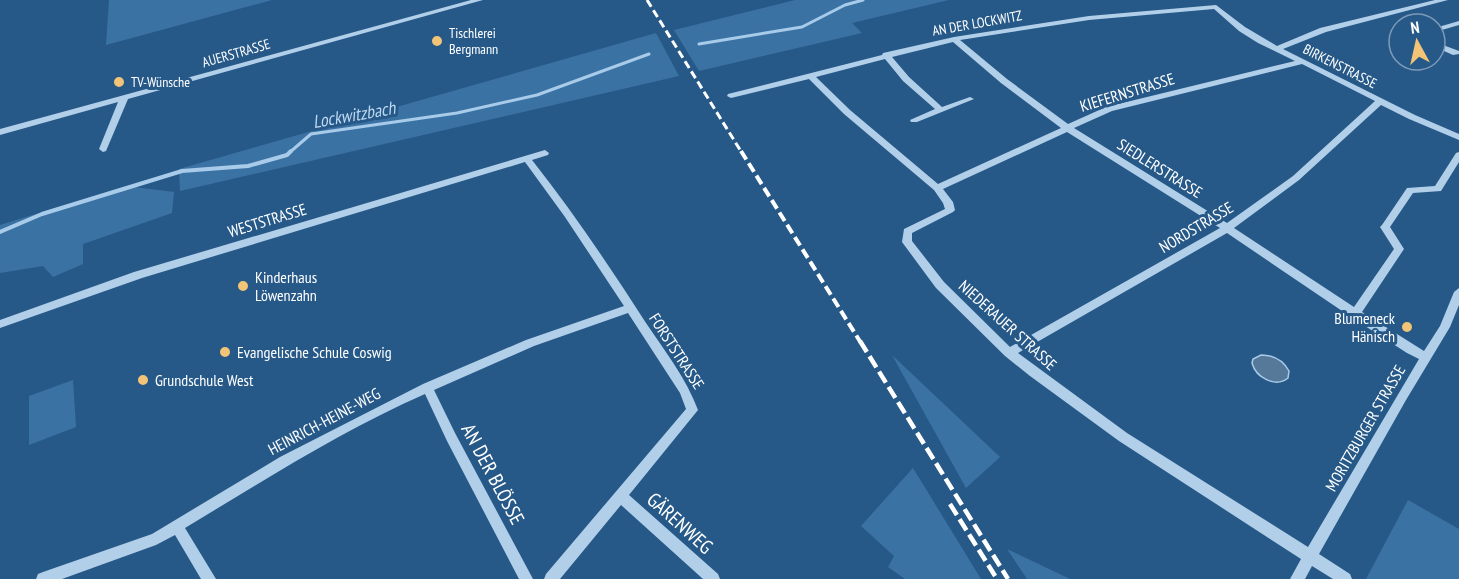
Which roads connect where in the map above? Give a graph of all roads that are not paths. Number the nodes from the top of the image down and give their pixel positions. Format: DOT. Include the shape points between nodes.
graph roads {
  1 [pos="479,0"];
  2 [pos="1444,0"];
  3 [pos="1216,7"];
  4 [pos="954,39"];
  5 [pos="1277,49"];
  6 [pos="886,55"];
  7 [pos="1302,62"];
  8 [pos="810,75"];
  9 [pos="731,96"];
  10 [pos="124,98"];
  11 [pos="970,99"];
  12 [pos="1380,101"];
  13 [pos="940,109"];
  14 [pos="914,120"];
  15 [pos="1066,127"];
  16 [pos="0,132"];
  17 [pos="1459,137"];
  18 [pos="103,149"];
  19 [pos="545,153"];
  20 [pos="1459,155"];
  21 [pos="527,159"];
  22 [pos="936,188"];
  23 [pos="1227,228"];
  24 [pos="1459,292"];
  25 [pos="629,308"];
  26 [pos="1356,314"];
  27 [pos="0,324"];
  28 [pos="1010,353"];
  29 [pos="1426,357"];
  30 [pos="427,387"];
  31 [pos="621,496"];
  32 [pos="177,527"];
  33 [pos="1312,556"];
  34 [pos="43,579"];
  35 [pos="209,579"];
  36 [pos="526,579"];
  37 [pos="551,579"];
  38 [pos="713,579"];
  39 [pos="1297,579"];
  40 [pos="1344,579"];
  1 -- 10 [label="street, AUERSTRASSE"];
  2 -- 5 [label="street" via="1323,30"];
  3 -- 4 [label="street, AN DER LOCKWITZ" via="1089,18"];
  3 -- 5 [label="street, BIRKENSTRASSE" via="1242,29"];
  4 -- 6 [label="street, AN DER LOCKWITZ"];
  4 -- 15 [label="street, SIEDLERSTRASSE"];
  5 -- 7 [label="street, BIRKENSTRASSE"];
  6 -- 8 [label="street, AN DER LOCKWITZ"];
  6 -- 13 [label="street"];
  7 -- 12 [label="street, BIRKENSTRASSE"];
  7 -- 15 [label="street, KIEFERNSTRASSE" via="1152,97"];
  8 -- 9 [label="street, AN DER LOCKWITZ"];
  8 -- 22 [label="street, NIEDERAUER STRASSE"];
  10 -- 16 [label="street, AUERSTRASSE"];
  10 -- 18 [label="street"];
  11 -- 13 [label="street"];
  12 -- 17 [label="street, BIRKENSTRASSE"];
  12 -- 23 [label="street, NORDSTRASSE" via="1296,178"];
  13 -- 14 [label="street"];
  15 -- 22 [label="street, KIEFERNSTRASSE"];
  15 -- 23 [label="street, SIEDLERSTRASSE"];
  19 -- 21 [label="street, WESTSTRASSE"];
  20 -- 26 [label="street" via="1438,189 1410,190 1385,227 1399,249"];
  21 -- 25 [label="street, FORSTSTRASSE" via="568,210"];
  21 -- 27 [label="street, WESTSTRASSE" via="138,275"];
  22 -- 28 [label="street, NIEDERAUER STRASSE" via="950,210 907,231 907,242 940,285"];
  23 -- 26 [label="street, SIEDLERSTRASSE"];
  23 -- 28 [label="street, NORDSTRASSE"];
  24 -- 29 [label="street, MORITZBURGER STRASSE" via="1445,327"];
  25 -- 30 [label="street, HEINRICH-HEINE-WEG" via="530,343"];
  25 -- 31 [label="street, FORSTSTRASSE" via="685,391 692,410"];
  26 -- 29 [label="street, SIEDLERSTRASSE"];
  28 -- 33 [label="street, NIEDERAUER STRASSE" via="1086,412"];
  29 -- 33 [label="street, MORITZBURGER STRASSE"];
  30 -- 32 [label="street, HEINRICH-HEINE-WEG" via="284,461"];
  30 -- 36 [label="street, AN DER BLÖSSE"];
  31 -- 37 [label="street, FORSTSTRASSE"];
  31 -- 38 [label="street, GÄRENWEG"];
  32 -- 34 [label="street, HEINRICH-HEINE-WEG" via="137,548"];
  32 -- 35 [label="street"];
  33 -- 39 [label="street, MORITZBURGER STRASSE"];
  33 -- 40 [label="street, NIEDERAUER STRASSE"];
}
